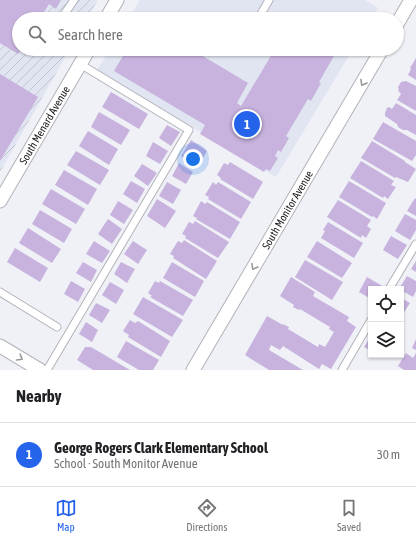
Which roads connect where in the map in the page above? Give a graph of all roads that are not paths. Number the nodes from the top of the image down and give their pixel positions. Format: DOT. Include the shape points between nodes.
graph roads {
  1 [pos="74,0"];
  2 [pos="117,0"];
  3 [pos="269,0"];
  4 [pos="411,2"];
  5 [pos="66,12"];
  6 [pos="110,12"];
  7 [pos="262,12"];
  8 [pos="404,13"];
  9 [pos="84,56"];
  10 [pos="378,56"];
  11 [pos="80,64"];
  12 [pos="0,201"];
  13 [pos="416,244"];
  14 [pos="391,286"];
  15 [pos="0,292"];
  16 [pos="370,322"];
  17 [pos="57,327"];
  18 [pos="0,346"];
  19 [pos="40,370"];
  20 [pos="47,370"];
  21 [pos="193,370"];
  22 [pos="342,370"];
  1 -- 5 [label="lane"];
  2 -- 6 [label="street"];
  3 -- 7 [label="lane"];
  4 -- 8 [label="street"];
  9 -- 11 [label="street, South Menard Avenue"];
  10 -- 21 [label="street, South Monitor Avenue, one-way"];
  11 -- 12 [label="street, South Menard Avenue"];
  11 -- 20 [label="lane" via="189,130"];
  13 -- 14 [label="lane"];
  15 -- 17 [label="lane"];
  16 -- 22 [label="lane"];
  18 -- 19 [label="street, one-way"];
}
